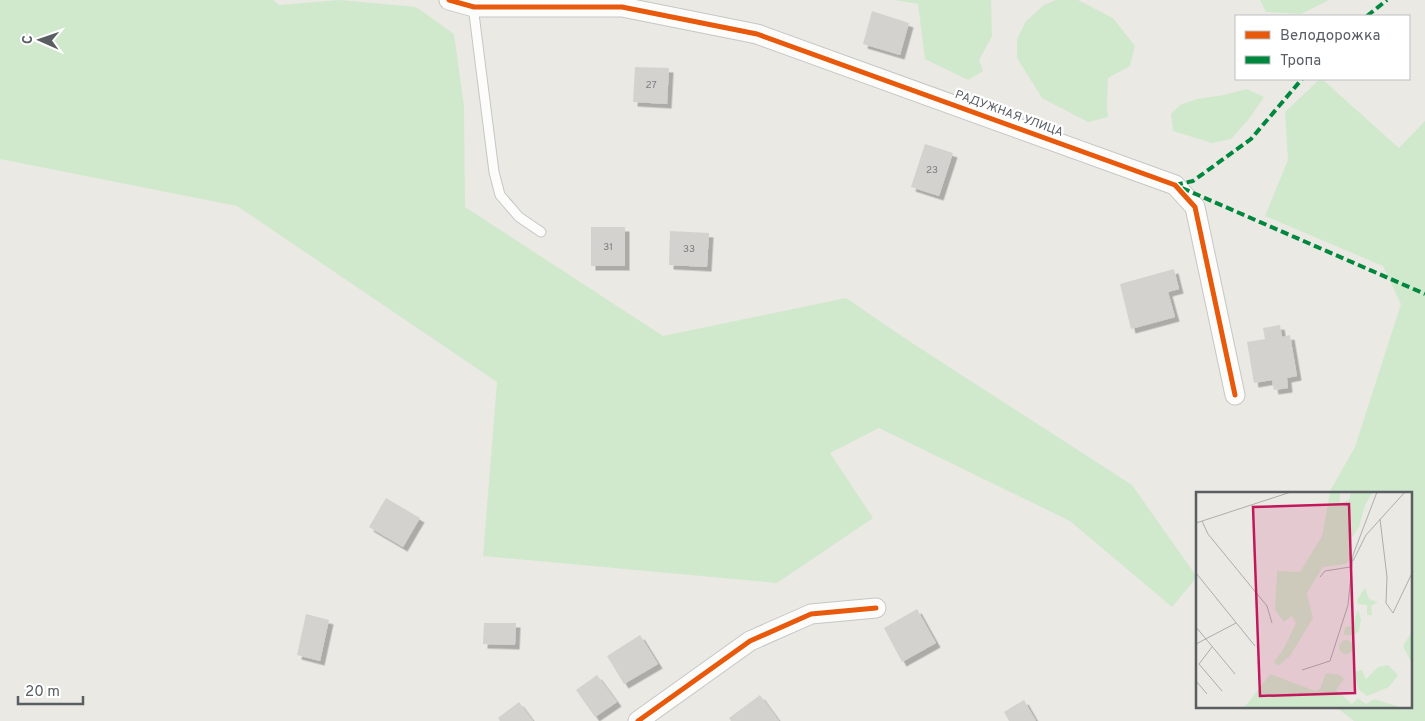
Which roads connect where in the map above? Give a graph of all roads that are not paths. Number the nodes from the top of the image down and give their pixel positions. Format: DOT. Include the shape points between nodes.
graph roads {
  1 [pos="449,0"];
  2 [pos="468,3"];
  3 [pos="541,232"];
  4 [pos="1234,395"];
  5 [pos="876,608"];
  6 [pos="638,721"];
  1 -- 2 [label="street, РАДУЖНАЯ УЛИЦА"];
  2 -- 3 [label="lane" via="500,195 519,217"];
  2 -- 4 [label="street, РАДУЖНАЯ УЛИЦА" via="622,7 757,34 1175,185 1195,207"];
  5 -- 6 [label="street" via="812,614 750,641"];
}
